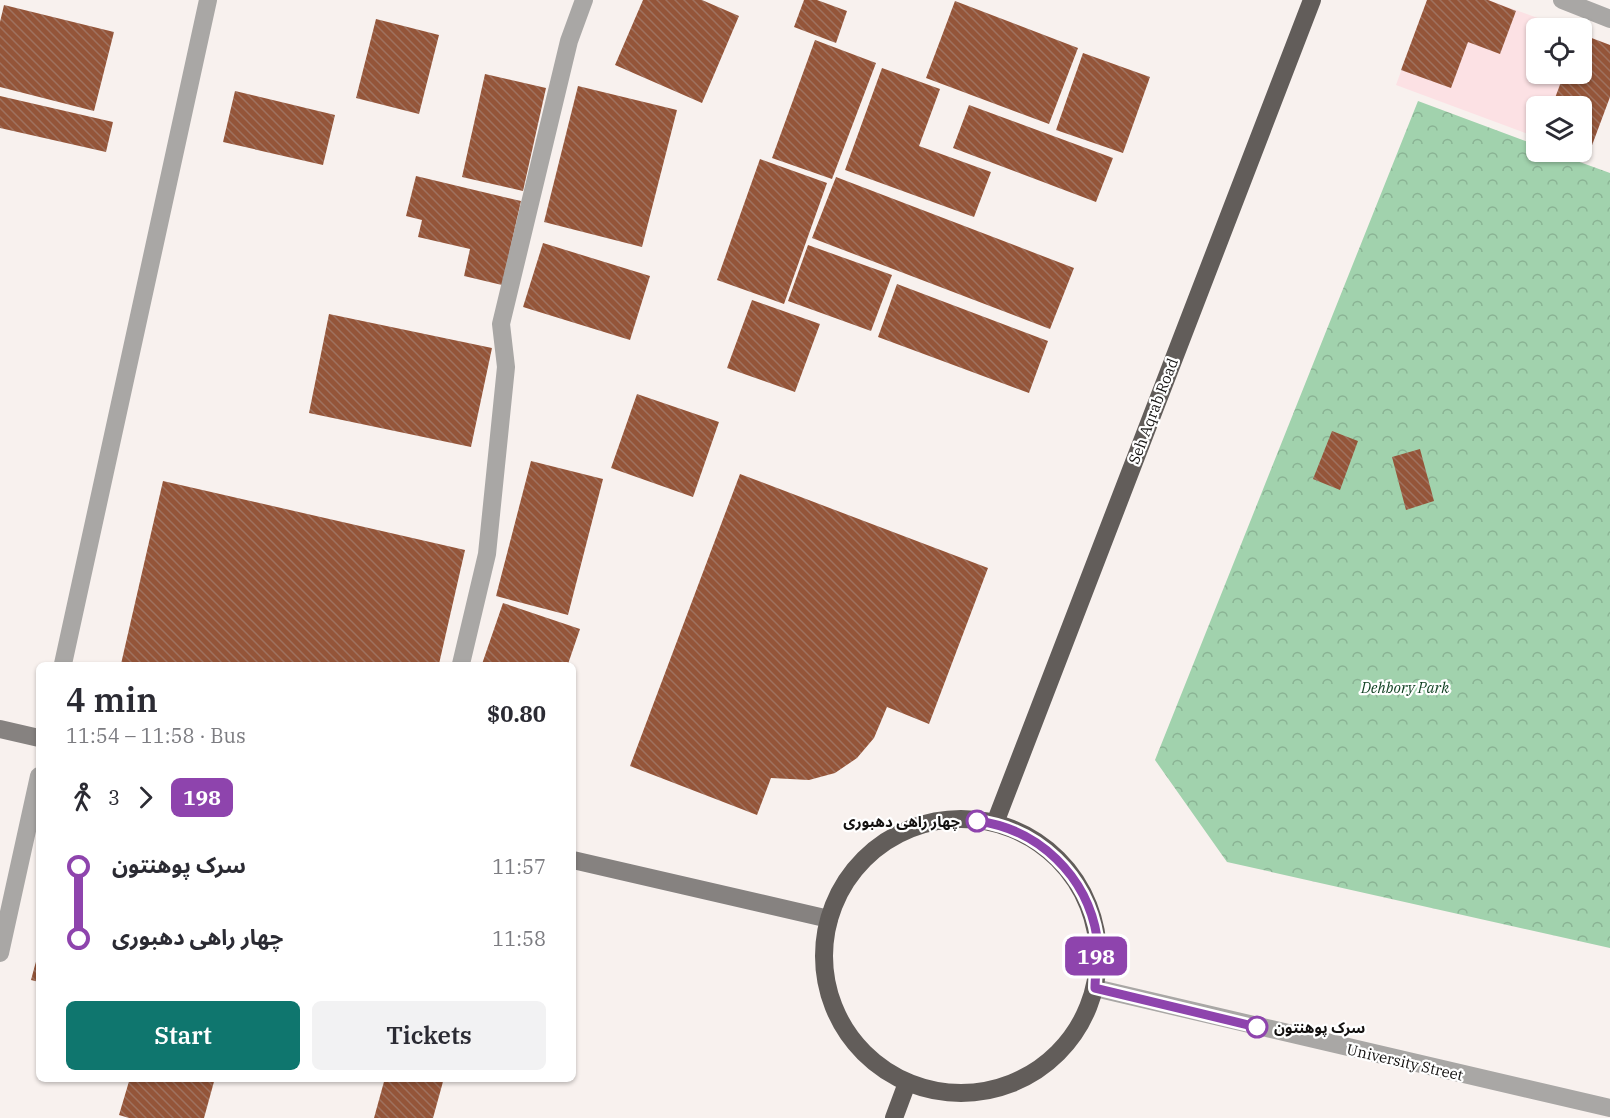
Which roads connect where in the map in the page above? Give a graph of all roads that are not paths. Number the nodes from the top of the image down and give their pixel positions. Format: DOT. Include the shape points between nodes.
graph roads {
  1 [pos="208,0"];
  2 [pos="584,0"];
  3 [pos="1312,0"];
  4 [pos="1562,0"];
  5 [pos="1610,19"];
  6 [pos="63,662"];
  7 [pos="461,662"];
  8 [pos="0,729"];
  9 [pos="36,737"];
  10 [pos="36,790"];
  11 [pos="995,823"];
  12 [pos="576,861"];
  13 [pos="829,919"];
  14 [pos="0,953"];
  15 [pos="1095,988"];
  16 [pos="907,1083"];
  17 [pos="1610,1108"];
  18 [pos="894,1118"];
  1 -- 6 [label="street"];
  2 -- 7 [label="street" via="568,41 501,324 506,367 487,554"];
  3 -- 11 [label="highway, Seh Aqrab Road"];
  4 -- 5 [label="street"];
  8 -- 9 [label="main road"];
  10 -- 14 [label="street"];
  11 -- 13 [label="highway" via="960,819 925,823 892,837 864,858 843,887"];
  11 -- 15 [label="highway" via="1030,837 1060,860 1082,890 1097,938"];
  12 -- 13 [label="main road"];
  13 -- 16 [label="highway" via="824,958 834,1007 847,1034 873,1063"];
  15 -- 16 [label="highway" via="1080,1025 1055,1056 1023,1079 985,1092 945,1093"];
  15 -- 17 [label="street, University Street"];
  16 -- 18 [label="highway"];
}
